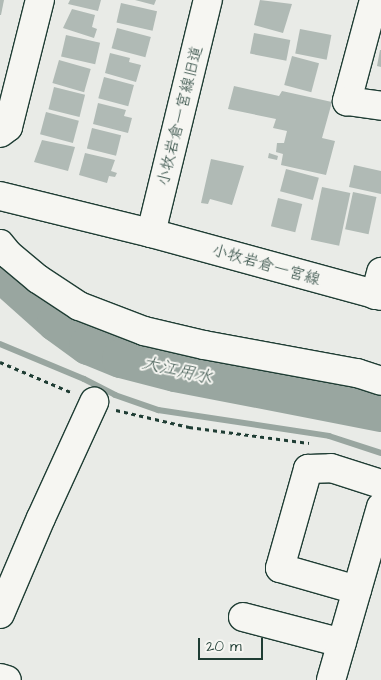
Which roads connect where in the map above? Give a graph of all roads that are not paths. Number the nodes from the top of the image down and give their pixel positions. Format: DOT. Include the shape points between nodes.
graph roads {
  1 [pos="40,0"];
  2 [pos="208,0"];
  3 [pos="374,0"];
  4 [pos="381,106"];
  5 [pos="0,133"];
  6 [pos="0,196"];
  7 [pos="151,233"];
  8 [pos="0,244"];
  9 [pos="379,288"];
  10 [pos="381,381"];
  11 [pos="94,402"];
  12 [pos="381,484"];
  13 [pos="381,507"];
  14 [pos="357,590"];
  15 [pos="0,614"];
  16 [pos="243,616"];
  17 [pos="342,643"];
  18 [pos="0,678"];
  19 [pos="7,680"];
  20 [pos="332,680"];
  1 -- 5 [label="street" via="8,127"];
  2 -- 7 [label="street, 小牧岩倉一宮線旧道"];
  3 -- 4 [label="street" via="347,101"];
  6 -- 7 [label="street, 小牧岩倉一宮線"];
  7 -- 9 [label="street, 小牧岩倉一宮線"];
  8 -- 10 [label="street" via="38,279 79,306 144,331 204,346 357,373"];
  11 -- 15 [label="street"];
  12 -- 14 [label="street" via="331,468 308,469 280,568"];
  13 -- 14 [label="street"];
  14 -- 17 [label="street"];
  16 -- 17 [label="street"];
  17 -- 20 [label="street"];
  18 -- 19 [label="street"];
}
